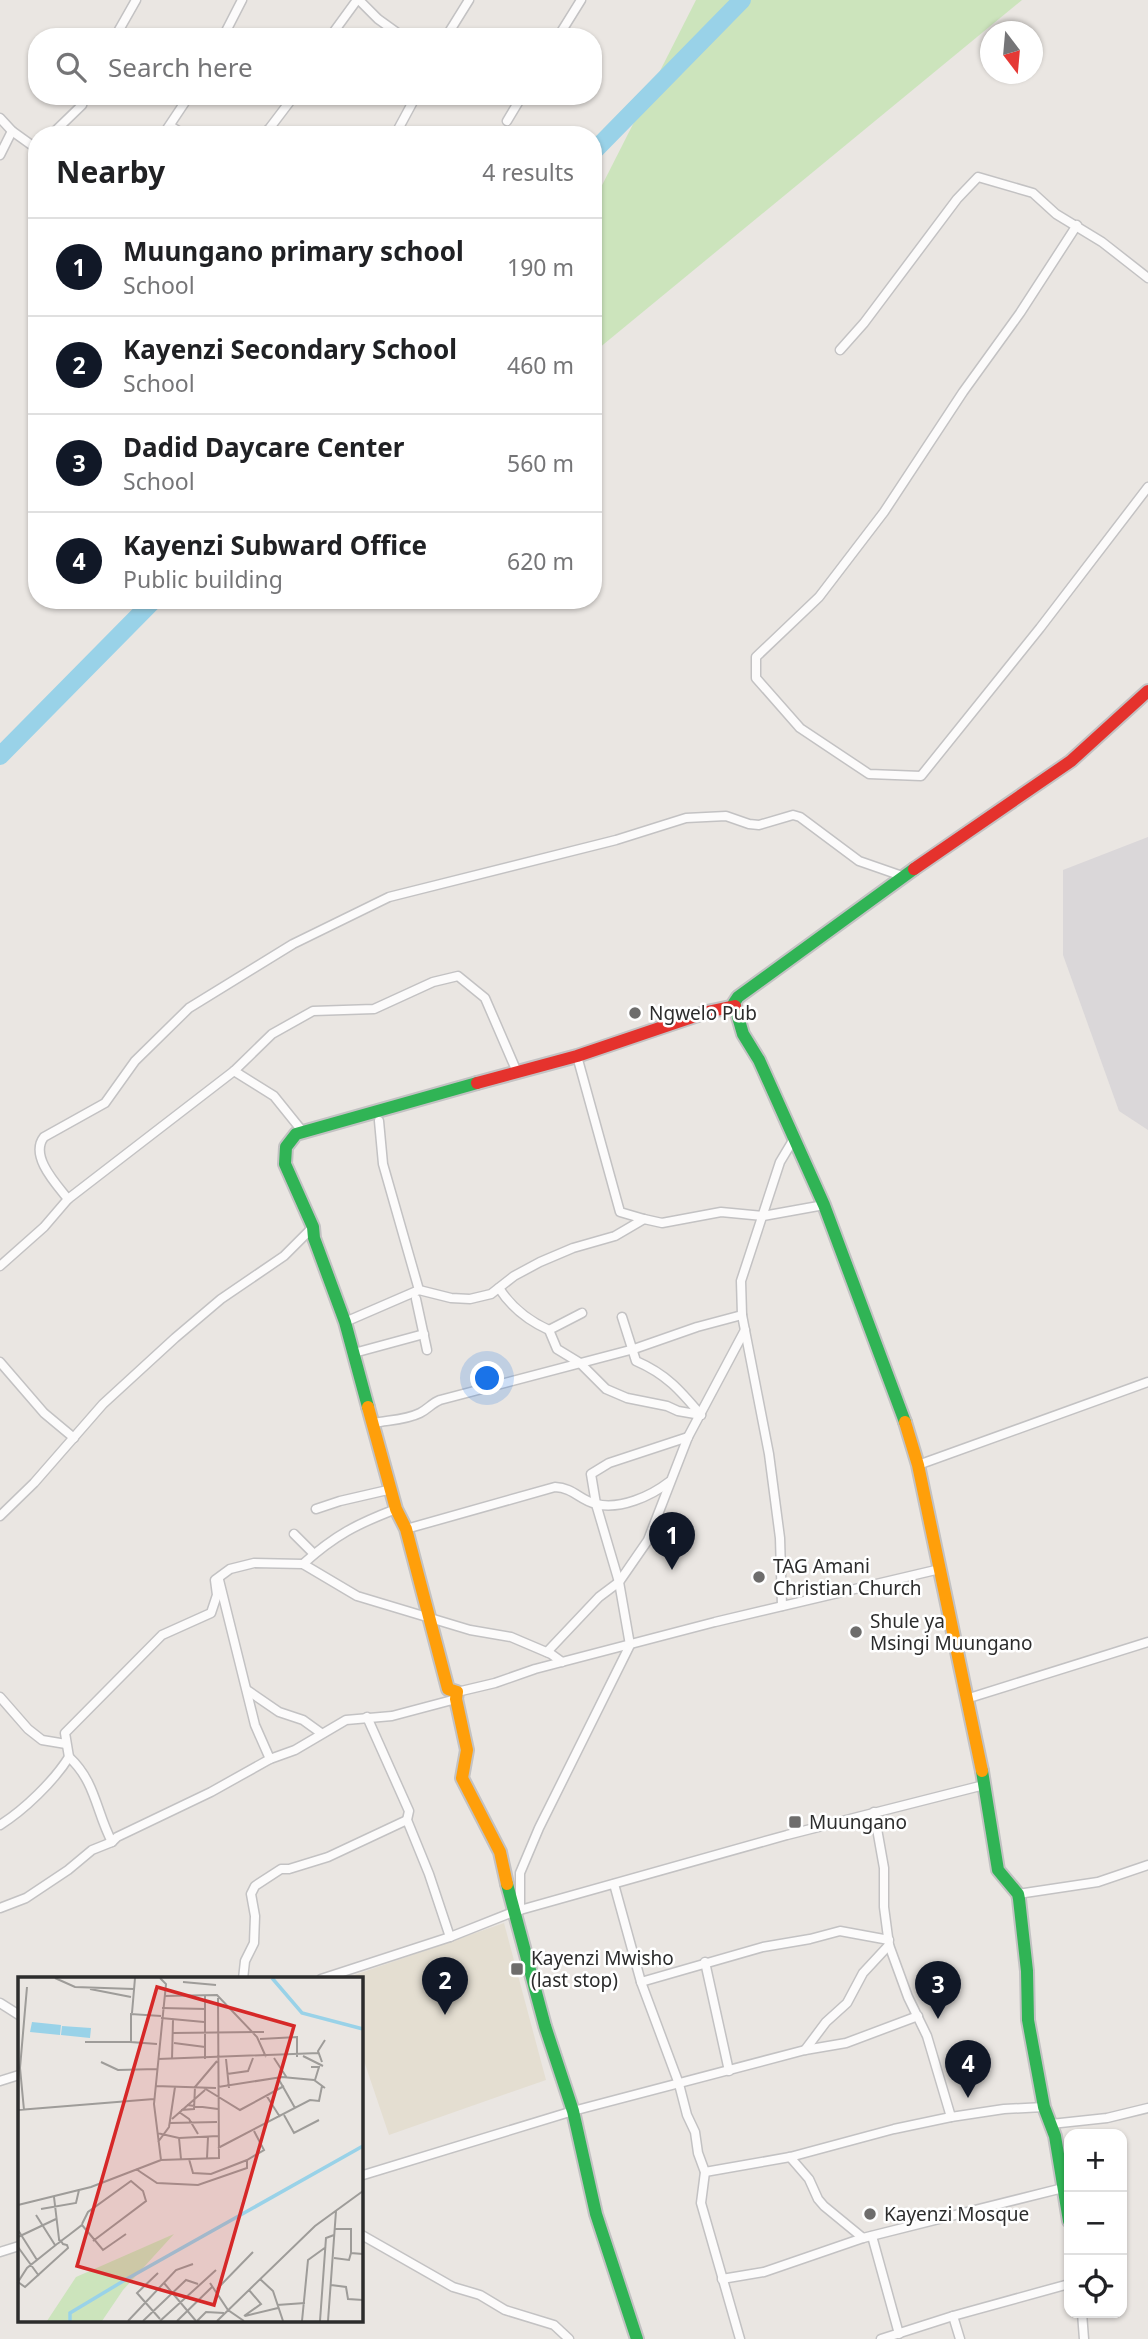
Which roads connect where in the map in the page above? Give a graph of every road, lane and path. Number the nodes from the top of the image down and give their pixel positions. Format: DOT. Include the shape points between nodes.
graph roads {
  1 [pos="136,0"];
  2 [pos="243,0"];
  3 [pos="358,0"];
  4 [pos="469,0"];
  5 [pos="582,0"];
  6 [pos="120,28"];
  7 [pos="228,28"];
  8 [pos="337,28"];
  9 [pos="390,28"];
  10 [pos="452,28"];
  11 [pos="564,28"];
  12 [pos="82,105"];
  13 [pos="183,105"];
  14 [pos="287,105"];
  15 [pos="411,105"];
  16 [pos="517,105"];
  17 [pos="0,118"];
  18 [pos="507,121"];
  19 [pos="60,126"];
  20 [pos="170,126"];
  21 [pos="272,126"];
  22 [pos="401,126"];
  23 [pos="12,131"];
  24 [pos="28,140"];
  25 [pos="0,155"];
  26 [pos="1077,225"];
  27 [pos="1148,278"];
  28 [pos="840,350"];
  29 [pos="1148,487"];
  30 [pos="1148,691"];
  31 [pos="905,877"];
  32 [pos="735,1006"];
  33 [pos="577,1056"];
  34 [pos="234,1071"];
  35 [pos="517,1072"];
  36 [pos="379,1121"];
  37 [pos="303,1132"];
  38 [pos="795,1137"];
  39 [pos="68,1199"];
  40 [pos="824,1205"];
  41 [pos="762,1216"];
  42 [pos="644,1219"];
  43 [pos="313,1227"];
  44 [pos="0,1266"];
  45 [pos="499,1289"];
  46 [pos="418,1295"];
  47 [pos="582,1313"];
  48 [pos="741,1315"];
  49 [pos="622,1317"];
  50 [pos="345,1322"];
  51 [pos="745,1330"];
  52 [pos="549,1331"];
  53 [pos="424,1334"];
  54 [pos="427,1350"];
  55 [pos="631,1350"];
  56 [pos="354,1353"];
  57 [pos="0,1362"];
  58 [pos="580,1363"];
  59 [pos="1148,1382"];
  60 [pos="701,1415"];
  61 [pos="374,1423"];
  62 [pos="688,1437"];
  63 [pos="74,1438"];
  64 [pos="918,1465"];
  65 [pos="669,1482"];
  66 [pos="392,1489"];
  67 [pos="596,1504"];
  68 [pos="396,1508"];
  69 [pos="316,1509"];
  70 [pos="0,1516"];
  71 [pos="406,1529"];
  72 [pos="294,1534"];
  73 [pos="314,1553"];
  74 [pos="303,1564"];
  75 [pos="940,1569"];
  76 [pos="219,1578"];
  77 [pos="619,1582"];
  78 [pos="782,1606"];
  79 [pos="428,1616"];
  80 [pos="1148,1643"];
  81 [pos="630,1646"];
  82 [pos="547,1652"];
  83 [pos="562,1662"];
  84 [pos="247,1690"];
  85 [pos="456,1695"];
  86 [pos="0,1697"];
  87 [pos="966,1699"];
  88 [pos="367,1717"];
  89 [pos="321,1733"];
  90 [pos="66,1744"];
  91 [pos="69,1757"];
  92 [pos="270,1759"];
  93 [pos="984,1785"];
  94 [pos="874,1812"];
  95 [pos="407,1821"];
  96 [pos="0,1825"];
  97 [pos="112,1842"];
  98 [pos="1148,1865"];
  99 [pos="614,1884"];
  100 [pos="1018,1894"];
  101 [pos="2,1906"];
  102 [pos="517,1911"];
  103 [pos="450,1937"];
  104 [pos="889,1943"];
  105 [pos="705,1962"];
  106 [pos="243,1977"];
  107 [pos="327,1977"];
  108 [pos="641,1982"];
  109 [pos="0,2003"];
  110 [pos="18,2014"];
  111 [pos="918,2016"];
  112 [pos="805,2050"];
  113 [pos="729,2071"];
  114 [pos="18,2075"];
  115 [pos="0,2081"];
  116 [pos="680,2084"];
  117 [pos="1044,2107"];
  118 [pos="1148,2108"];
  119 [pos="573,2111"];
  120 [pos="951,2117"];
  121 [pos="1051,2124"];
  122 [pos="790,2157"];
  123 [pos="705,2172"];
  124 [pos="362,2175"];
  125 [pos="1063,2188"];
  126 [pos="1064,2194"];
  127 [pos="362,2235"];
  128 [pos="867,2237"];
  129 [pos="18,2246"];
  130 [pos="0,2252"];
  131 [pos="722,2279"];
  132 [pos="1064,2285"];
  133 [pos="953,2316"];
  134 [pos="1082,2318"];
  135 [pos="899,2334"];
  136 [pos="569,2339"];
  137 [pos="637,2339"];
  138 [pos="740,2339"];
  139 [pos="881,2339"];
  140 [pos="960,2339"];
  141 [pos="1084,2339"];
  1 -- 6 [label="street"];
  2 -- 7 [label="street"];
  3 -- 8 [label="street"];
  3 -- 9 [label="street"];
  4 -- 10 [label="street"];
  5 -- 11 [label="street"];
  12 -- 19 [label="street"];
  13 -- 20 [label="street"];
  14 -- 21 [label="street"];
  15 -- 22 [label="street"];
  16 -- 18 [label="street"];
  17 -- 23 [label="street"];
  23 -- 24 [label="street"];
  23 -- 25 [label="street"];
  26 -- 27 [label="street"];
  26 -- 28 [label="street" via="1033,193 978,177"];
  26 -- 29 [label="street" via="884,512 819,597 756,657 756,678 800,728 869,774 921,776"];
  30 -- 31 [label="street" via="1071,761"];
  31 -- 32 [label="street" via="764,976 738,997"];
  31 -- 39 [label="street" via="859,861 800,817 759,825 710,816 686,818 616,841 388,897 293,944 189,1008 135,1061 105,1103 44,1137 40,1147 47,1172"];
  32 -- 33 [label="street"];
  32 -- 38 [label="street" via="743,1034"];
  33 -- 35 [label="street"];
  33 -- 42 [label="street" via="620,1212"];
  34 -- 35 [label="street" via="272,1034 313,1011 373,1009 432,982 458,976 485,998"];
  34 -- 37 [label="street" via="274,1096"];
  34 -- 39 [label="street"];
  35 -- 37 [label="street"];
  36 -- 46 [label="street" via="383,1164"];
  37 -- 43 [label="street" via="287,1142 284,1155"];
  38 -- 40 [label="street"];
  38 -- 41 [label="street" via="779,1162"];
  39 -- 44 [label="street"];
  40 -- 41 [label="street"];
  40 -- 64 [label="street"];
  41 -- 42 [label="street" via="720,1212 662,1223"];
  41 -- 48 [label="street" via="741,1281"];
  42 -- 45 [label="street" via="615,1236 540,1262"];
  43 -- 50 [label="street"];
  43 -- 63 [label="street" via="284,1256 220,1299 175,1338 103,1404"];
  45 -- 46 [label="street" via="470,1299"];
  45 -- 52 [label="street" via="533,1323"];
  46 -- 50 [label="street"];
  46 -- 53 [label="street"];
  47 -- 52 [label="street"];
  48 -- 51 [label="street"];
  48 -- 55 [label="street"];
  49 -- 55 [label="street"];
  50 -- 56 [label="street"];
  51 -- 60 [label="street"];
  51 -- 78 [label="street" via="769,1454 780,1538"];
  52 -- 58 [label="street" via="557,1349"];
  53 -- 54 [label="street"];
  53 -- 56 [label="street"];
  55 -- 58 [label="street"];
  55 -- 60 [label="street" via="636,1361 677,1386"];
  56 -- 61 [label="street"];
  57 -- 63 [label="street" via="44,1413"];
  58 -- 60 [label="street" via="606,1389"];
  58 -- 61 [label="street" via="440,1399 410,1417"];
  59 -- 64 [label="street"];
  60 -- 62 [label="street"];
  61 -- 66 [label="street"];
  62 -- 65 [label="street"];
  62 -- 67 [label="street" via="608,1463 591,1474"];
  63 -- 70 [label="street"];
  64 -- 75 [label="street"];
  65 -- 67 [label="street" via="643,1497"];
  65 -- 77 [label="street" via="648,1540"];
  66 -- 68 [label="street"];
  66 -- 69 [label="street"];
  67 -- 71 [label="street" via="555,1487"];
  67 -- 77 [label="street"];
  68 -- 71 [label="street"];
  68 -- 73 [label="street" via="355,1525"];
  71 -- 79 [label="street"];
  72 -- 73 [label="street"];
  73 -- 74 [label="street"];
  74 -- 76 [label="street" via="254,1563 230,1569"];
  74 -- 79 [label="street" via="357,1596"];
  75 -- 78 [label="street"];
  75 -- 87 [label="street"];
  76 -- 84 [label="street"];
  76 -- 90 [label="street" via="211,1613 162,1635 65,1733"];
  77 -- 81 [label="street"];
  77 -- 82 [label="street" via="593,1602"];
  78 -- 81 [label="street"];
  79 -- 82 [label="street" via="511,1637"];
  79 -- 85 [label="street" via="448,1689"];
  80 -- 87 [label="street"];
  81 -- 83 [label="street"];
  81 -- 102 [label="street" via="534,1839 520,1873"];
  82 -- 83 [label="street"];
  83 -- 85 [label="street"];
  84 -- 89 [label="street"];
  84 -- 92 [label="street"];
  85 -- 88 [label="street" via="392,1716"];
  85 -- 102 [label="street" via="467,1750 462,1777 500,1852"];
  86 -- 90 [label="street" via="43,1740"];
  87 -- 93 [label="street"];
  88 -- 89 [label="street" via="345,1720"];
  88 -- 95 [label="street" via="409,1811"];
  89 -- 92 [label="street"];
  90 -- 91 [label="street"];
  91 -- 96 [label="street" via="60,1772"];
  91 -- 97 [label="street" via="83,1770"];
  92 -- 97 [label="street"];
  93 -- 94 [label="street"];
  93 -- 100 [label="street" via="996,1864"];
  94 -- 99 [label="street"];
  94 -- 104 [label="street" via="884,1868"];
  95 -- 103 [label="street"];
  95 -- 106 [label="street" via="328,1857 281,1869 255,1886 251,1894 254,1943"];
  97 -- 101 [label="street" via="92,1850 26,1898"];
  98 -- 100 [label="street" via="1098,1882"];
  99 -- 102 [label="street"];
  99 -- 108 [label="street"];
  100 -- 117 [label="street" via="1028,2020"];
  102 -- 103 [label="street"];
  102 -- 119 [label="street" via="545,2026"];
  103 -- 107 [label="street"];
  104 -- 105 [label="street" via="840,1931"];
  104 -- 111 [label="street"];
  104 -- 112 [label="street" via="863,1973 847,2003"];
  105 -- 108 [label="street"];
  105 -- 113 [label="street"];
  108 -- 116 [label="street"];
  109 -- 110 [label="street"];
  111 -- 112 [label="street" via="837,2046"];
  111 -- 120 [label="street"];
  112 -- 113 [label="street"];
  113 -- 116 [label="street"];
  114 -- 115 [label="street"];
  116 -- 119 [label="street"];
  116 -- 123 [label="street"];
  117 -- 120 [label="street"];
  117 -- 121 [label="street"];
  118 -- 121 [label="street"];
  119 -- 124 [label="street"];
  119 -- 137 [label="street" via="596,2214"];
  120 -- 122 [label="street"];
  121 -- 125 [label="street"];
  122 -- 123 [label="street"];
  122 -- 128 [label="street" via="804,2172 817,2199"];
  123 -- 131 [label="street" via="701,2203"];
  125 -- 126 [label="street"];
  125 -- 128 [label="street"];
  127 -- 136 [label="street" via="453,2287 554,2325"];
  128 -- 131 [label="street" via="764,2272"];
  128 -- 135 [label="street"];
  129 -- 130 [label="street"];
  131 -- 138 [label="street"];
  132 -- 133 [label="street"];
  133 -- 135 [label="street"];
  133 -- 140 [label="street"];
  134 -- 141 [label="street"];
  135 -- 139 [label="street"];
}
